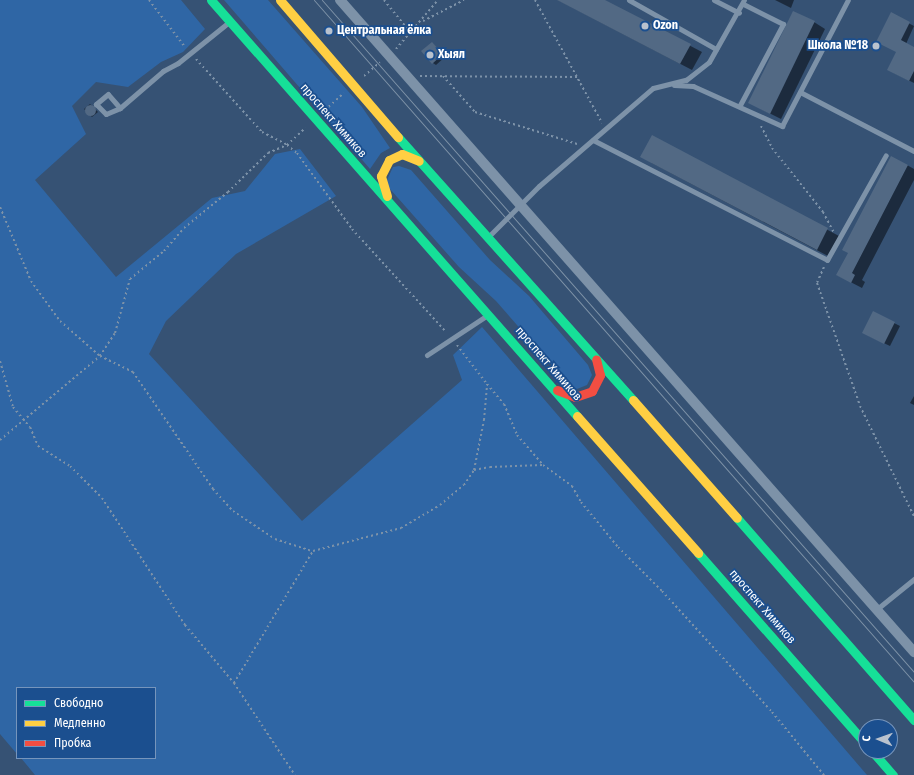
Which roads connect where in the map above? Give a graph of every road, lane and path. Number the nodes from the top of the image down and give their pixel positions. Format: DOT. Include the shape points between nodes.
graph roads {
  1 [pos="149,0"];
  2 [pos="211,0"];
  3 [pos="280,0"];
  4 [pos="340,0"];
  5 [pos="384,0"];
  6 [pos="438,0"];
  7 [pos="464,0"];
  8 [pos="535,0"];
  9 [pos="629,0"];
  10 [pos="714,0"];
  11 [pos="848,0"];
  12 [pos="744,2"];
  13 [pos="738,13"];
  14 [pos="422,21"];
  15 [pos="230,22"];
  16 [pos="411,33"];
  17 [pos="716,49"];
  18 [pos="190,53"];
  19 [pos="389,55"];
  20 [pos="408,76"];
  21 [pos="443,76"];
  22 [pos="579,77"];
  23 [pos="668,85"];
  24 [pos="800,92"];
  25 [pos="740,106"];
  26 [pos="120,108"];
  27 [pos="755,113"];
  28 [pos="316,119"];
  29 [pos="605,130"];
  30 [pos="593,140"];
  31 [pos="287,145"];
  32 [pos="586,146"];
  33 [pos="914,151"];
  34 [pos="886,155"];
  35 [pos="421,162"];
  36 [pos="390,203"];
  37 [pos="520,205"];
  38 [pos="0,207"];
  39 [pos="486,238"];
  40 [pos="838,241"];
  41 [pos="827,260"];
  42 [pos="488,314"];
  43 [pos="447,333"];
  44 [pos="452,338"];
  45 [pos="427,355"];
  46 [pos="100,356"];
  47 [pos="596,358"];
  48 [pos="0,361"];
  49 [pos="487,384"];
  50 [pos="553,388"];
  51 [pos="25,420"];
  52 [pos="0,440"];
  53 [pos="543,465"];
  54 [pos="474,470"];
  55 [pos="914,516"];
  56 [pos="313,551"];
  57 [pos="914,579"];
  58 [pos="876,609"];
  59 [pos="914,652"];
  60 [pos="234,683"];
  61 [pos="914,720"];
  62 [pos="858,735"];
  63 [pos="879,759"];
  64 [pos="295,775"];
  65 [pos="824,775"];
  66 [pos="893,775"];
  1 -- 18 [label="path"];
  2 -- 15 [label="main road, проспект Химиков"];
  3 -- 35 [label="main road"];
  4 -- 19 [label="street"];
  5 -- 16 [label="path"];
  6 -- 14 [label="path"];
  7 -- 14 [label="path"];
  8 -- 22 [label="path"];
  9 -- 17 [label="lane"];
  10 -- 13 [label="lane"];
  11 -- 24 [label="lane"];
  12 -- 13 [label="lane"];
  12 -- 25 [label="lane" via="783,24"];
  13 -- 17 [label="lane"];
  14 -- 16 [label="path"];
  15 -- 18 [label="lane"];
  15 -- 28 [label="main road, проспект Химиков"];
  16 -- 19 [label="path"];
  17 -- 23 [label="lane" via="709,62 686,80"];
  18 -- 26 [label="lane" via="162,71"];
  18 -- 31 [label="path" via="262,132"];
  19 -- 20 [label="street"];
  20 -- 21 [label="path"];
  20 -- 37 [label="street"];
  21 -- 22 [label="path"];
  21 -- 32 [label="path" via="475,112"];
  22 -- 29 [label="path"];
  23 -- 25 [label="lane" via="693,86"];
  23 -- 29 [label="lane" via="653,88"];
  24 -- 27 [label="lane" via="782,126"];
  24 -- 33 [label="lane"];
  25 -- 27 [label="lane"];
  26 -- 26 [label="lane" via="106,114 96,104 108,94"];
  27 -- 40 [label="path" via="772,148 824,212"];
  28 -- 31 [label="path"];
  28 -- 36 [label="main road, проспект Химиков"];
  29 -- 30 [label="lane"];
  30 -- 32 [label="lane"];
  30 -- 41 [label="lane"];
  31 -- 43 [label="path" via="297,153 352,229"];
  31 -- 46 [label="path" via="268,153 228,192 184,228 164,251 130,279 115,333"];
  32 -- 37 [label="lane"];
  34 -- 40 [label="lane"];
  35 -- 36 [label="main road" via="402,154 386,163 381,181"];
  35 -- 39 [label="main road"];
  36 -- 42 [label="main road, проспект Химиков"];
  37 -- 39 [label="lane"];
  37 -- 58 [label="street"];
  38 -- 46 [label="path" via="30,281 60,322"];
  39 -- 47 [label="main road"];
  40 -- 41 [label="lane"];
  41 -- 55 [label="path" via="817,283 860,406"];
  42 -- 45 [label="lane"];
  42 -- 50 [label="main road, проспект Химиков"];
  44 -- 49 [label="path"];
  46 -- 51 [label="path"];
  46 -- 56 [label="path" via="133,372 213,488 233,511 275,539"];
  47 -- 50 [label="main road" via="600,380 588,394 570,396"];
  47 -- 61 [label="main road"];
  48 -- 51 [label="path" via="13,407"];
  49 -- 53 [label="path" via="504,404 517,435"];
  49 -- 54 [label="path" via="484,420"];
  50 -- 62 [label="main road, проспект Химиков"];
  51 -- 52 [label="path"];
  51 -- 60 [label="path" via="42,450 70,466 98,494 185,625"];
  53 -- 54 [label="path"];
  53 -- 65 [label="path" via="572,486 581,502 618,547 678,608"];
  54 -- 56 [label="path" via="464,485 440,505 401,528"];
  56 -- 60 [label="path"];
  57 -- 58 [label="lane"];
  58 -- 59 [label="street"];
  60 -- 64 [label="path"];
  63 -- 66 [label="main road"];
}
